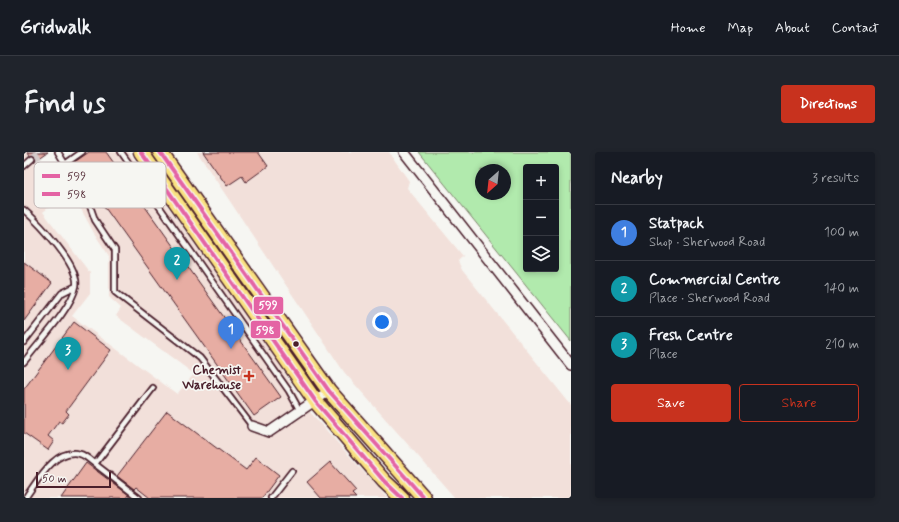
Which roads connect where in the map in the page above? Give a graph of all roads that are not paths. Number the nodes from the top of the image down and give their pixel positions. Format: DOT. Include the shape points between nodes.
graph roads {
  1 [pos="58,152"];
  2 [pos="82,152"];
  3 [pos="121,152"];
  4 [pos="141,152"];
  5 [pos="160,152"];
  6 [pos="404,152"];
  7 [pos="32,160"];
  8 [pos="64,162"];
  9 [pos="68,162"];
  10 [pos="128,162"];
  11 [pos="149,162"];
  12 [pos="24,166"];
  13 [pos="166,186"];
  14 [pos="91,208"];
  15 [pos="161,208"];
  16 [pos="24,210"];
  17 [pos="76,286"];
  18 [pos="24,342"];
  19 [pos="24,362"];
  20 [pos="571,365"];
  21 [pos="153,388"];
  22 [pos="330,391"];
  23 [pos="316,402"];
  24 [pos="300,411"];
  25 [pos="252,426"];
  26 [pos="95,464"];
  27 [pos="292,471"];
  28 [pos="25,498"];
  29 [pos="139,498"];
  30 [pos="271,498"];
  31 [pos="402,498"];
  32 [pos="424,498"];
  1 -- 8 [label="lane"];
  2 -- 9 [label="lane"];
  3 -- 10 [label="lane"];
  4 -- 11 [label="main road"];
  5 -- 22 [label="main road"];
  6 -- 20 [label="street"];
  7 -- 12 [label="lane"];
  13 -- 23 [label="main road"];
  14 -- 25 [label="lane" via="95,220 115,250 115,292 200,358"];
  15 -- 24 [label="lane" via="289,391"];
  16 -- 17 [label="lane" via="50,235 75,275"];
  17 -- 18 [label="lane" via="62,293"];
  17 -- 19 [label="lane" via="70,302"];
  21 -- 26 [label="lane"];
  22 -- 23 [label="street"];
  22 -- 32 [label="main road"];
  23 -- 24 [label="street"];
  23 -- 31 [label="main road" via="384,481"];
  24 -- 25 [label="street" via="269,432"];
  26 -- 28 [label="lane" via="81,454 68,453 60,456 49,466"];
  26 -- 29 [label="lane"];
  27 -- 30 [label="lane"];
}
